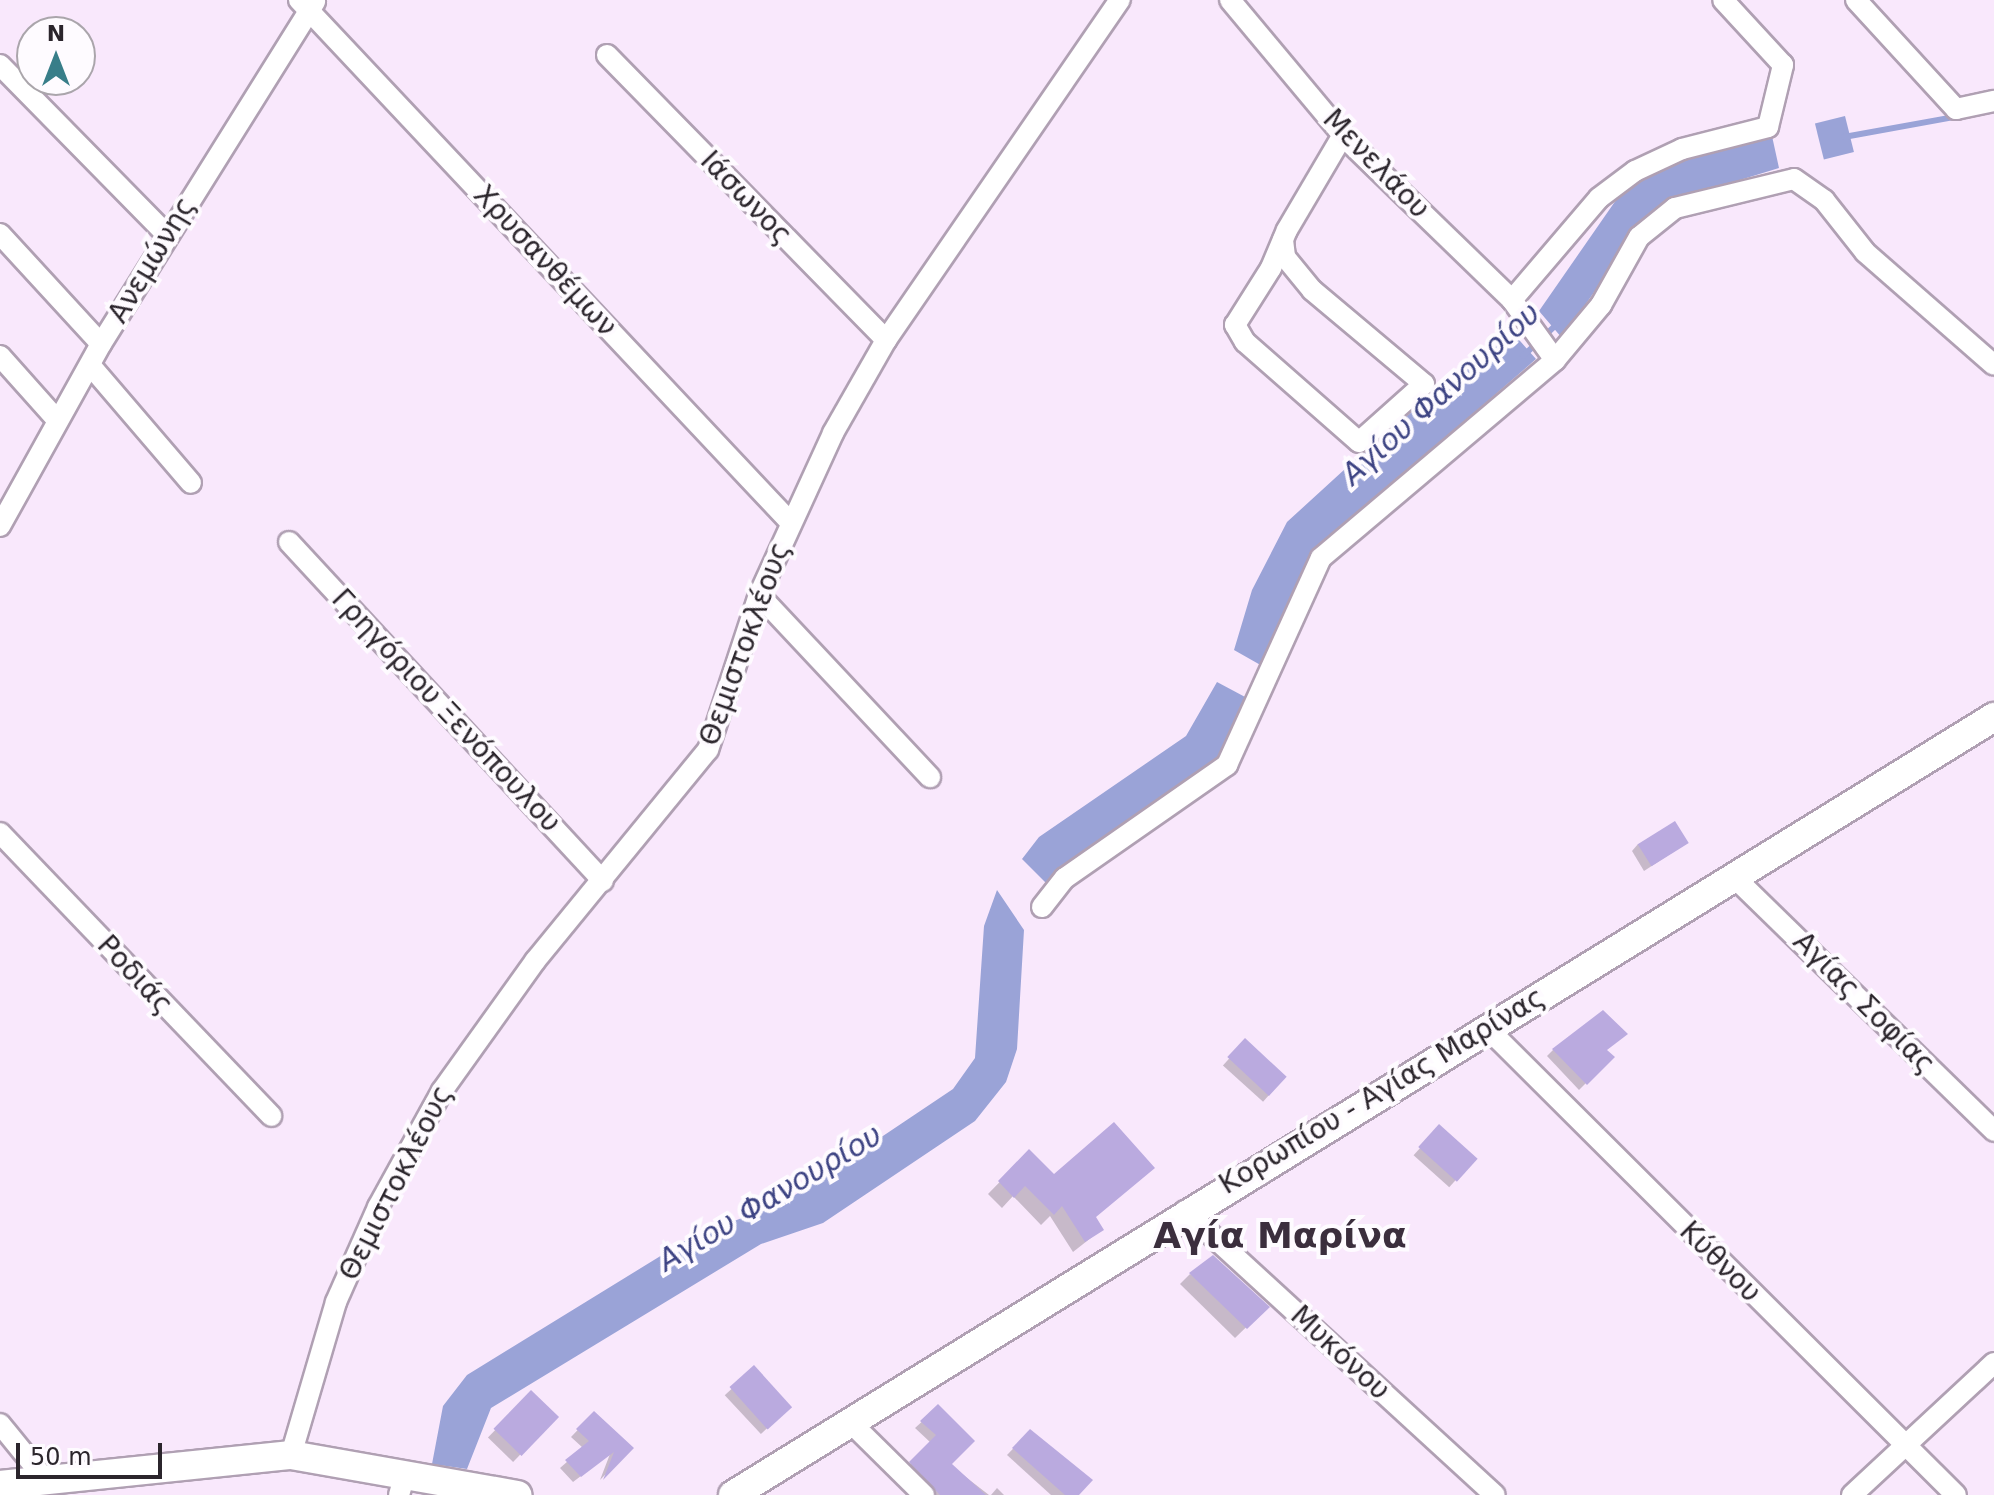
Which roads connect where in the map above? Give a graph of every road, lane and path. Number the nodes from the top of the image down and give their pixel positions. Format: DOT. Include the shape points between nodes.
graph roads {
  1 [pos="1120,0"];
  2 [pos="1230,0"];
  3 [pos="1723,0"];
  4 [pos="1856,0"];
  5 [pos="308,3"];
  6 [pos="607,55"];
  7 [pos="0,65"];
  8 [pos="1994,101"];
  9 [pos="1343,135"];
  10 [pos="0,234"];
  11 [pos="167,235"];
  12 [pos="1283,240"];
  13 [pos="1512,300"];
  14 [pos="886,340"];
  15 [pos="101,344"];
  16 [pos="1551,355"];
  17 [pos="0,356"];
  18 [pos="90,365"];
  19 [pos="1994,365"];
  20 [pos="57,420"];
  21 [pos="191,483"];
  22 [pos="790,522"];
  23 [pos="0,526"];
  24 [pos="289,542"];
  25 [pos="759,595"];
  26 [pos="1994,717"];
  27 [pos="930,777"];
  28 [pos="0,833"];
  29 [pos="1733,876"];
  30 [pos="603,881"];
  31 [pos="1042,907"];
  32 [pos="1486,1027"];
  33 [pos="271,1116"];
  34 [pos="1994,1131"];
  35 [pos="1185,1211"];
  36 [pos="1994,1363"];
  37 [pos="850,1422"];
  38 [pos="0,1424"];
  39 [pos="1904,1447"];
  40 [pos="291,1455"];
  41 [pos="44,1478"];
  42 [pos="0,1485"];
  43 [pos="401,1486"];
  44 [pos="518,1495"];
  45 [pos="733,1495"];
  46 [pos="924,1495"];
  47 [pos="1495,1495"];
  48 [pos="1852,1495"];
  49 [pos="1956,1495"];
  1 -- 14 [label="street, Θεμιστοκλέους"];
  2 -- 9 [label="street, Μενελάου"];
  3 -- 13 [label="street" via="1783,65 1768,127 1682,149 1635,171 1599,198"];
  4 -- 8 [label="street" via="1956,109"];
  5 -- 11 [label="street, Ανεμώνης"];
  5 -- 22 [label="street, Χρυσανθέμων"];
  6 -- 14 [label="street, Ιάσωνος"];
  7 -- 11 [label="street"];
  9 -- 12 [label="street"];
  9 -- 13 [label="street, Μενελάου"];
  10 -- 15 [label="street"];
  11 -- 15 [label="street, Ανεμώνης"];
  12 -- 12 [label="street" via="1236,332 1359,442 1424,384 1312,290 1285,257"];
  13 -- 16 [label="street, Μενελάου"];
  14 -- 22 [label="street, Θεμιστοκλέους"];
  15 -- 18 [label="street, Ανεμώνης"];
  16 -- 19 [label="street" via="1649,228 1696,200 1794,179 1824,200 1865,252"];
  16 -- 31 [label="street" via="1321,558 1227,765 1065,878"];
  17 -- 20 [label="street"];
  18 -- 20 [label="street, Ανεμώνης"];
  18 -- 21 [label="street"];
  20 -- 23 [label="street, Ανεμώνης"];
  22 -- 25 [label="street, Θεμιστοκλέους"];
  24 -- 30 [label="street, Γρηγόριου Ξενόπουλου"];
  25 -- 27 [label="street"];
  25 -- 30 [label="street, Θεμιστοκλέους" via="708,750"];
  26 -- 29 [label="main road, Κορωπίου - Αγίας Μαρίνας"];
  28 -- 33 [label="street, Ροδιάς"];
  29 -- 32 [label="main road, Κορωπίου - Αγίας Μαρίνας"];
  29 -- 34 [label="street, Αγίας Σοφίας"];
  30 -- 40 [label="street, Θεμιστοκλέους" via="480,1032 378,1207 336,1302"];
  32 -- 35 [label="main road, Κορωπίου - Αγίας Μαρίνας"];
  32 -- 39 [label="street, Κύθνου"];
  35 -- 37 [label="main road, Κορωπίου - Αγίας Μαρίνας"];
  35 -- 47 [label="street, Μυκόνου"];
  36 -- 39 [label="street"];
  37 -- 45 [label="main road, Κορωπίου - Αγίας Μαρίνας"];
  37 -- 46 [label="street"];
  38 -- 41 [label="street"];
  39 -- 48 [label="street"];
  39 -- 49 [label="street, Κύθνου"];
  40 -- 41 [label="main road"];
  40 -- 43 [label="main road"];
  41 -- 42 [label="main road"];
  43 -- 44 [label="main road"];
}
